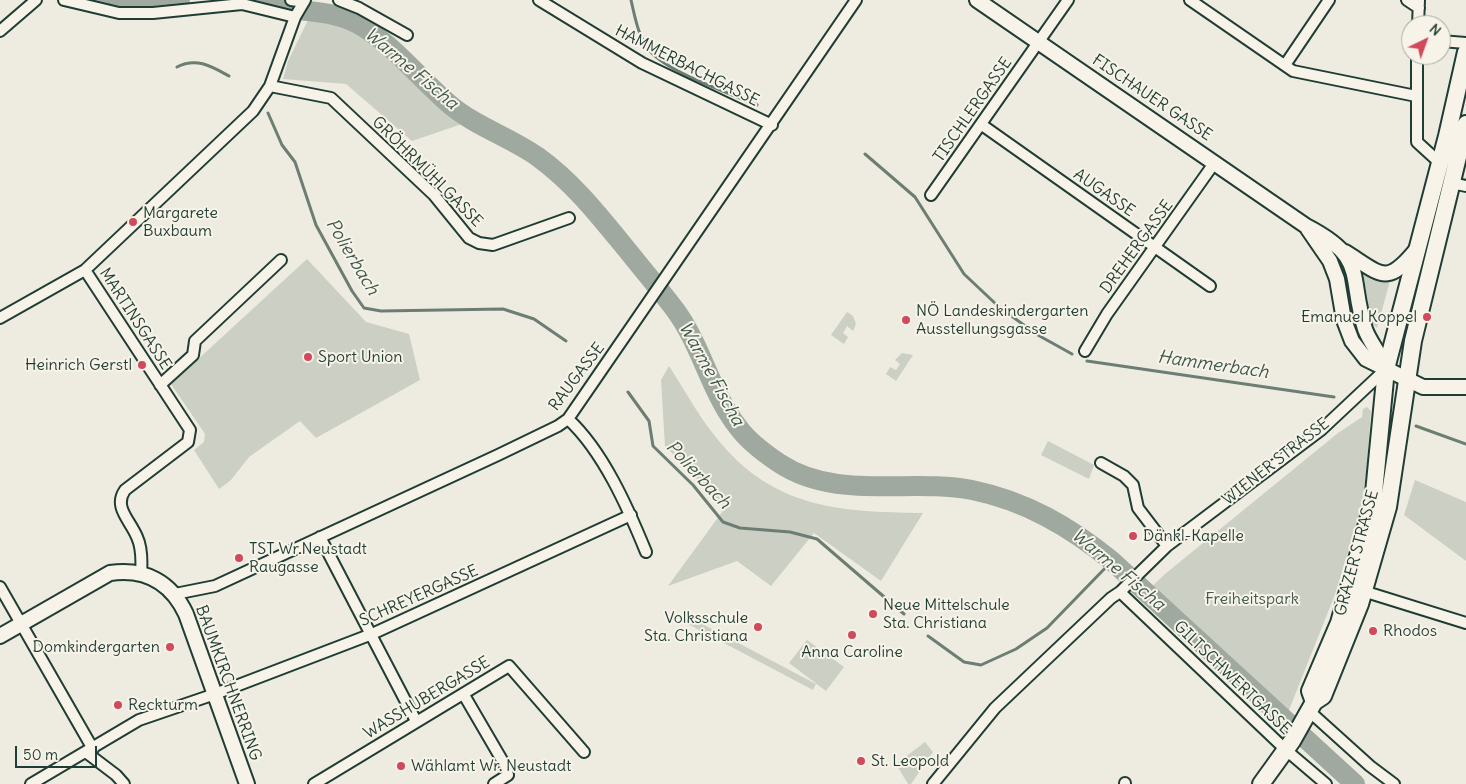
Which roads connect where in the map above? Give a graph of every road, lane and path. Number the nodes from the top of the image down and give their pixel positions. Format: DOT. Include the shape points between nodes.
graph roads {
  1 [pos="36,0"];
  2 [pos="64,0"];
  3 [pos="291,0"];
  4 [pos="339,0"];
  5 [pos="539,0"];
  6 [pos="856,0"];
  7 [pos="977,0"];
  8 [pos="1068,0"];
  9 [pos="1190,0"];
  10 [pos="1329,0"];
  11 [pos="1407,0"];
  12 [pos="304,1"];
  13 [pos="1419,4"];
  14 [pos="295,17"];
  15 [pos="0,31"];
  16 [pos="407,35"];
  17 [pos="1040,42"];
  18 [pos="1451,42"];
  19 [pos="1466,43"];
  20 [pos="1466,52"];
  21 [pos="1285,64"];
  22 [pos="1417,65"];
  23 [pos="270,86"];
  24 [pos="1416,96"];
  25 [pos="1466,124"];
  26 [pos="772,125"];
  27 [pos="982,125"];
  28 [pos="1215,162"];
  29 [pos="1440,163"];
  30 [pos="1459,185"];
  31 [pos="932,195"];
  32 [pos="569,218"];
  33 [pos="1306,226"];
  34 [pos="1156,247"];
  35 [pos="1417,248"];
  36 [pos="1345,252"];
  37 [pos="281,260"];
  38 [pos="85,270"];
  39 [pos="1210,286"];
  40 [pos="0,318"];
  41 [pos="1085,351"];
  42 [pos="1386,369"];
  43 [pos="1407,381"];
  44 [pos="160,385"];
  45 [pos="1466,387"];
  46 [pos="568,418"];
  47 [pos="1102,463"];
  48 [pos="630,515"];
  49 [pos="320,537"];
  50 [pos="1167,546"];
  51 [pos="646,552"];
  52 [pos="141,573"];
  53 [pos="0,587"];
  54 [pos="1120,592"];
  55 [pos="1363,592"];
  56 [pos="175,594"];
  57 [pos="22,622"];
  58 [pos="1466,623"];
  59 [pos="372,634"];
  60 [pos="0,636"];
  61 [pos="215,694"];
  62 [pos="464,695"];
  63 [pos="416,721"];
  64 [pos="1301,725"];
  65 [pos="90,751"];
  66 [pos="584,752"];
  67 [pos="31,784"];
  68 [pos="124,784"];
  69 [pos="247,784"];
  70 [pos="314,784"];
  71 [pos="494,784"];
  72 [pos="933,784"];
  73 [pos="1261,784"];
  74 [pos="1326,784"];
  75 [pos="1394,784"];
  1 -- 15 [label="street"];
  2 -- 14 [label="street" via="119,13 242,4"];
  3 -- 12 [label="street"];
  4 -- 16 [label="street"];
  5 -- 26 [label="street, HAMMERBACHGASSE" via="642,63"];
  6 -- 26 [label="street, RAUGASSE"];
  7 -- 17 [label="main road, FISCHAUER GASSE"];
  8 -- 17 [label="street, TISCHLERGASSE"];
  9 -- 21 [label="street"];
  10 -- 21 [label="street"];
  11 -- 13 [label="street"];
  12 -- 14 [label="street"];
  14 -- 23 [label="street"];
  17 -- 27 [label="street, TISCHLERGASSE"];
  17 -- 28 [label="main road, FISCHAUER GASSE"];
  18 -- 19 [label="street"];
  20 -- 29 [label="main road"];
  21 -- 24 [label="street" via="1293,70"];
  22 -- 24 [label="street"];
  23 -- 32 [label="street, GRÖHRMÜHLGASSE" via="331,98 434,195 469,238 479,244 493,245"];
  23 -- 38 [label="street" via="253,111"];
  24 -- 29 [label="street" via="1416,142"];
  25 -- 30 [label="main road"];
  26 -- 46 [label="street, RAUGASSE"];
  27 -- 31 [label="street, TISCHLERGASSE"];
  27 -- 34 [label="street, AUGASSE"];
  28 -- 33 [label="main road, FISCHAUER GASSE"];
  28 -- 34 [label="street, DREHERGASSE"];
  29 -- 35 [label="main road"];
  30 -- 43 [label="main road" via="1413,341"];
  33 -- 36 [label="main road, FISCHAUER GASSE"];
  33 -- 42 [label="main road, FISCHAUER GASSE" via="1330,260 1352,341 1366,360"];
  34 -- 39 [label="street, AUGASSE"];
  34 -- 41 [label="street, DREHERGASSE" via="1107,314"];
  35 -- 36 [label="main road, FISCHAUER GASSE" via="1400,268 1388,275 1380,274"];
  35 -- 42 [label="main road"];
  36 -- 42 [label="main road, FISCHAUER GASSE" via="1354,272 1365,330 1380,352"];
  37 -- 44 [label="street, MARTINSGASSE" via="195,342 193,355"];
  38 -- 40 [label="street"];
  38 -- 44 [label="street, MARTINSGASSE"];
  42 -- 43 [label="main road"];
  42 -- 50 [label="street, WIENER STRASSE" via="1321,430"];
  42 -- 64 [label="main road, GRAZER STRASSE" via="1373,503 1338,623 1310,691"];
  43 -- 45 [label="main road" via="1423,387"];
  43 -- 55 [label="main road, GRAZER STRASSE" via="1388,506"];
  44 -- 52 [label="street, MARTINSGASSE" via="190,430 188,442 120,497 120,505 137,537 142,556"];
  46 -- 48 [label="street" via="615,484"];
  46 -- 49 [label="street, RAUGASSE" via="498,455"];
  47 -- 50 [label="street" via="1134,485 1138,508"];
  48 -- 51 [label="street"];
  48 -- 59 [label="street, SCHREYERGASSE"];
  49 -- 56 [label="street, RAUGASSE" via="214,586"];
  49 -- 59 [label="street"];
  50 -- 54 [label="street, WIENER STRASSE"];
  52 -- 56 [label="main road" via="156,579"];
  52 -- 57 [label="main road" via="110,573"];
  53 -- 57 [label="street"];
  54 -- 64 [label="street, GILTSCHWERTGASSE"];
  54 -- 72 [label="street, WIENER STRASSE" via="995,708"];
  55 -- 58 [label="street"];
  55 -- 64 [label="main road, GRAZER STRASSE" via="1323,696"];
  56 -- 61 [label="main road, BAUMKIRCHNERRING" via="186,614"];
  57 -- 60 [label="main road"];
  57 -- 65 [label="street"];
  59 -- 61 [label="street, SCHREYERGASSE"];
  59 -- 63 [label="street"];
  61 -- 65 [label="street, SCHREYERGASSE" via="139,720"];
  61 -- 69 [label="main road, BAUMKIRCHNERRING"];
  62 -- 63 [label="street, WASSHUBERGASSE"];
  62 -- 66 [label="street, WASSHUBERGASSE" via="509,666"];
  62 -- 71 [label="street" via="506,767 508,775"];
  63 -- 70 [label="street, WASSHUBERGASSE"];
  64 -- 73 [label="main road, GRAZER STRASSE"];
  64 -- 74 [label="street, GILTSCHWERTGASSE"];
  64 -- 75 [label="street"];
  65 -- 67 [label="street, SCHREYERGASSE"];
  65 -- 68 [label="street"];
}
